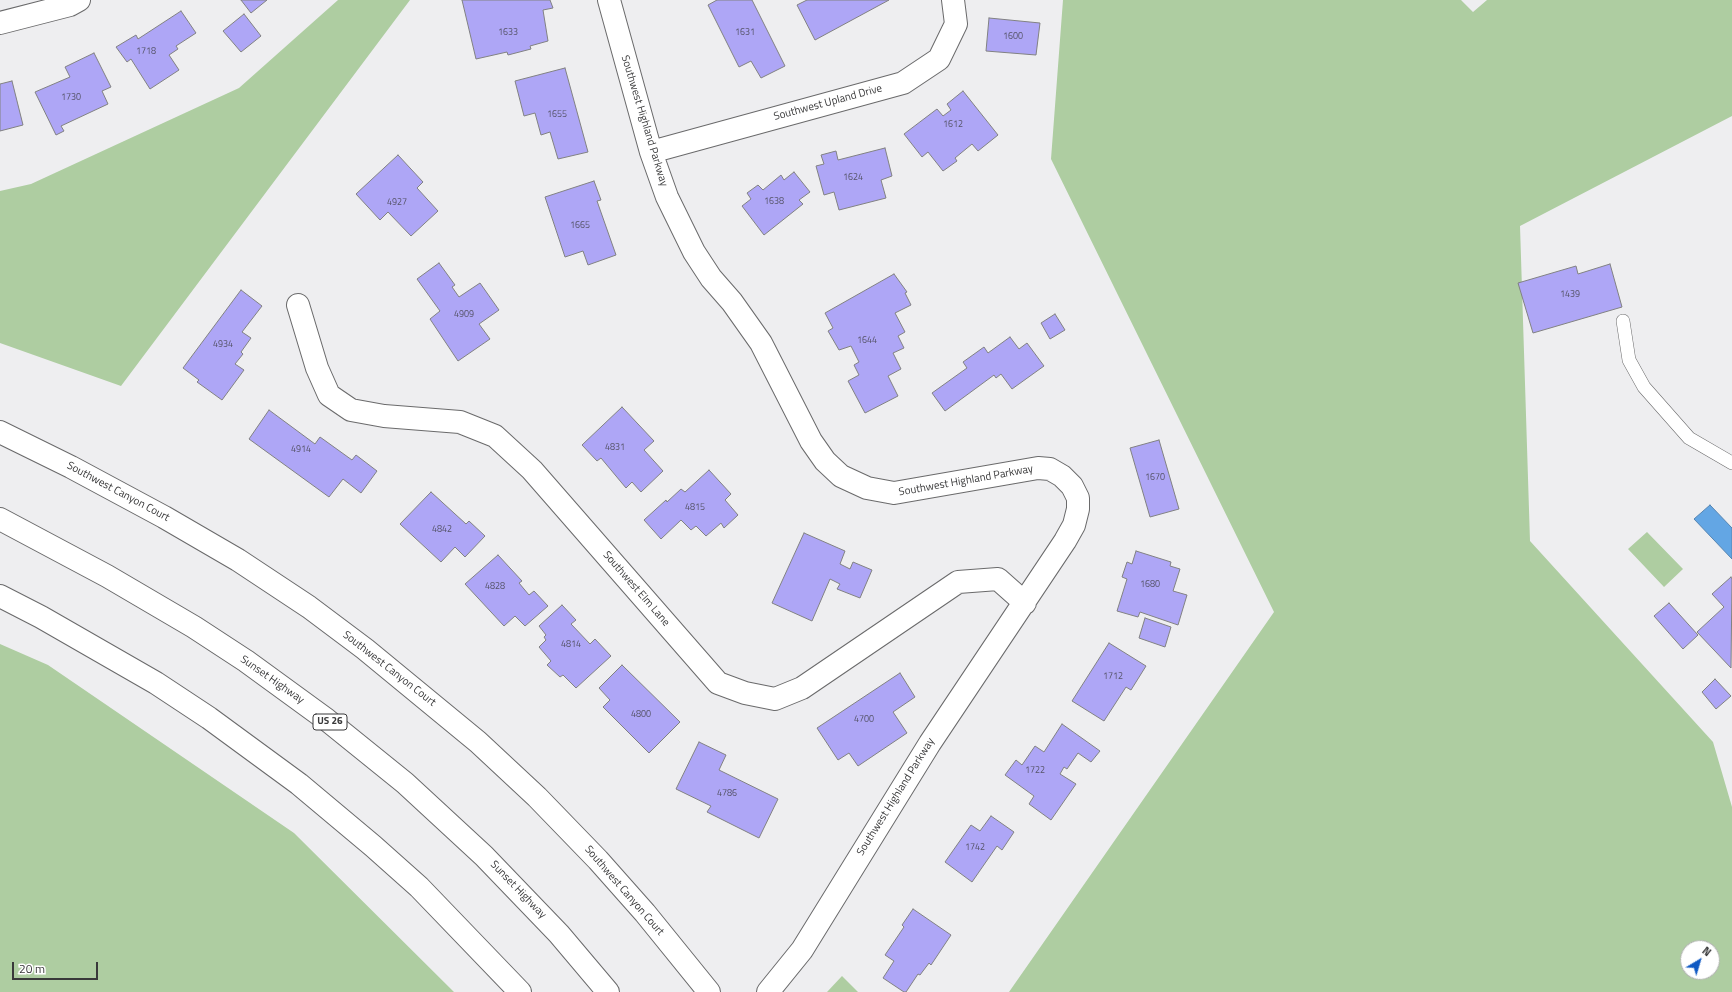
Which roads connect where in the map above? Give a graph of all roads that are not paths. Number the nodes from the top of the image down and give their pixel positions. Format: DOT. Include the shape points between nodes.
graph roads {
  1 [pos="79,0"];
  2 [pos="609,0"];
  3 [pos="953,0"];
  4 [pos="0,23"];
  5 [pos="651,152"];
  6 [pos="298,305"];
  7 [pos="1624,321"];
  8 [pos="0,432"];
  9 [pos="1732,462"];
  10 [pos="0,519"];
  11 [pos="0,596"];
  12 [pos="1025,603"];
  13 [pos="520,992"];
  14 [pos="608,992"];
  15 [pos="709,992"];
  16 [pos="768,992"];
  1 -- 4 [label="main road" via="70,5"];
  2 -- 5 [label="main road, Southwest Highland Parkway"];
  3 -- 5 [label="main road, Southwest Upland Drive" via="956,24 939,59 903,83"];
  5 -- 12 [label="main road, Southwest Highland Parkway" via="667,196 694,252 761,343 811,440 825,461 841,476 867,488 894,493 1038,468 1050,469 1072,486 1078,498 1074,525"];
  6 -- 12 [label="main road, Southwest Elm Lane" via="317,368 329,395 351,410 384,416 460,422 495,436 532,470 718,683 745,693 775,699 802,688 958,582 998,579"];
  7 -- 9 [label="lane" via="1629,360 1644,387 1690,438"];
  8 -- 15 [label="main road, Southwest Canyon Court" via="164,517 308,607 365,649 478,742 537,797 640,907"];
  10 -- 14 [label="main road, Sunset Highway / US 26" via="100,572 194,627 327,720 405,783 484,856 559,934"];
  11 -- 13 [label="main road" via="156,683 209,718 298,784 420,887"];
  12 -- 16 [label="main road, Southwest Highland Parkway" via="930,743 802,950"];
}
